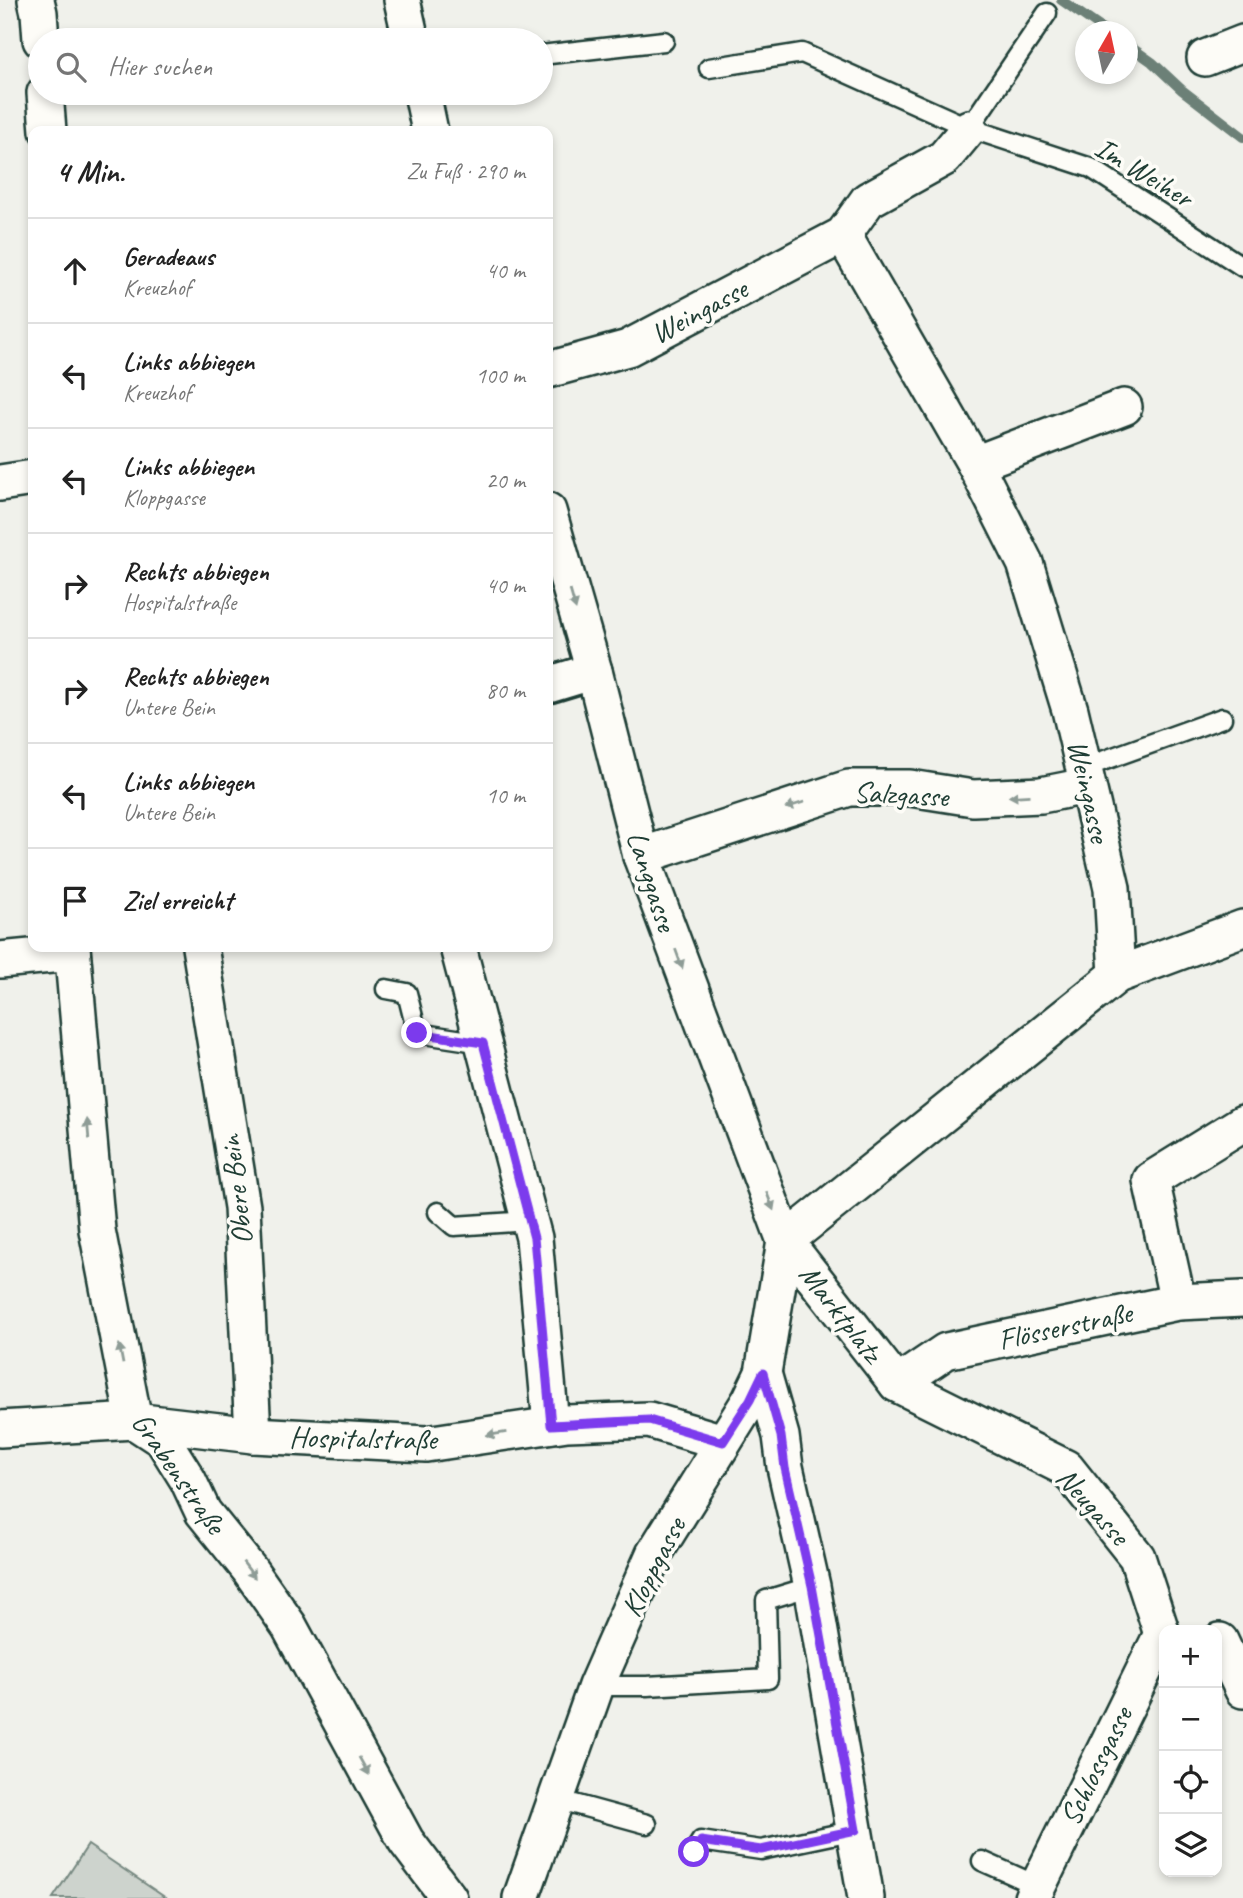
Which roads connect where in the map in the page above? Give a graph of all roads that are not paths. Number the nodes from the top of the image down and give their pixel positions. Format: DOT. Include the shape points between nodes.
graph roads {
  1 [pos="36,0"];
  2 [pos="402,0"];
  3 [pos="1047,13"];
  4 [pos="40,28"];
  5 [pos="408,28"];
  6 [pos="663,41"];
  7 [pos="1243,43"];
  8 [pos="553,54"];
  9 [pos="1205,58"];
  10 [pos="709,68"];
  11 [pos="46,105"];
  12 [pos="425,105"];
  13 [pos="48,126"];
  14 [pos="429,126"];
  15 [pos="969,128"];
  16 [pos="843,234"];
  17 [pos="1243,267"];
  18 [pos="553,369"];
  19 [pos="1124,407"];
  20 [pos="975,464"];
  21 [pos="28,479"];
  22 [pos="0,484"];
  23 [pos="553,528"];
  24 [pos="594,671"];
  25 [pos="553,683"];
  26 [pos="1222,718"];
  27 [pos="1085,777"];
  28 [pos="641,856"];
  29 [pos="1243,928"];
  30 [pos="58,952"];
  31 [pos="72,952"];
  32 [pos="201,952"];
  33 [pos="459,952"];
  34 [pos="0,960"];
  35 [pos="1117,975"];
  36 [pos="386,989"];
  37 [pos="483,1043"];
  38 [pos="1243,1123"];
  39 [pos="438,1212"];
  40 [pos="530,1221"];
  41 [pos="785,1241"];
  42 [pos="1243,1298"];
  43 [pos="1178,1302"];
  44 [pos="763,1373"];
  45 [pos="897,1384"];
  46 [pos="134,1421"];
  47 [pos="551,1425"];
  48 [pos="0,1429"];
  49 [pos="253,1435"];
  50 [pos="723,1442"];
  51 [pos="812,1586"];
  52 [pos="1160,1625"];
  53 [pos="1159,1642"];
  54 [pos="1227,1643"];
  55 [pos="596,1686"];
  56 [pos="1243,1690"];
  57 [pos="556,1799"];
  58 [pos="647,1824"];
  59 [pos="856,1830"];
  60 [pos="694,1852"];
  61 [pos="982,1861"];
  62 [pos="1035,1892"];
  63 [pos="449,1898"];
  64 [pos="522,1898"];
  65 [pos="866,1898"];
  1 -- 4 [label="street"];
  2 -- 5 [label="street"];
  3 -- 15 [label="lane"];
  6 -- 8 [label="lane"];
  7 -- 9 [label="street"];
  10 -- 15 [label="lane, Im Weiher" via="802,53"];
  11 -- 13 [label="street"];
  12 -- 14 [label="street"];
  15 -- 16 [label="street, Weingasse" via="944,158 868,200"];
  15 -- 17 [label="lane, Im Weiher" via="1091,168"];
  16 -- 18 [label="street, Weingasse" via="628,348"];
  16 -- 20 [label="street, Weingasse"];
  19 -- 20 [label="street"];
  20 -- 27 [label="street, Weingasse" via="1025,564 1070,710"];
  21 -- 22 [label="street"];
  23 -- 24 [label="street, Langgasse, one-way"];
  24 -- 25 [label="street"];
  24 -- 28 [label="street, Langgasse"];
  26 -- 27 [label="lane"];
  27 -- 28 [label="street, Salzgasse, one-way" via="1041,795 973,798 910,788 849,788"];
  27 -- 35 [label="street, Weingasse" via="1112,888"];
  28 -- 41 [label="street, Langgasse, one-way"];
  29 -- 35 [label="street"];
  30 -- 34 [label="street"];
  46 -- 31 [label="street, Grabenstraße, one-way" via="97,1230"];
  32 -- 49 [label="street, Obere Bein" via="242,1207"];
  33 -- 37 [label="street"];
  35 -- 41 [label="street"];
  36 -- 37 [label="lane" via="407,993 417,1033"];
  37 -- 40 [label="street"];
  38 -- 43 [label="street" via="1151,1180"];
  39 -- 40 [label="lane" via="454,1226"];
  40 -- 47 [label="street"];
  41 -- 44 [label="street, Kloppgasse"];
  41 -- 45 [label="street, Marktplatz"];
  42 -- 43 [label="street, Flösserstraße"];
  43 -- 45 [label="street, Flösserstraße" via="946,1351"];
  44 -- 50 [label="street, Kloppgasse"];
  44 -- 51 [label="street"];
  45 -- 52 [label="street, Neugasse" via="1066,1468 1137,1557"];
  46 -- 48 [label="street, Hospitalstraße"];
  46 -- 49 [label="street, Hospitalstraße"];
  46 -- 63 [label="street, Grabenstraße, one-way" via="163,1440 203,1512 289,1626 406,1841"];
  47 -- 49 [label="street, Hospitalstraße, one-way" via="426,1444"];
  47 -- 50 [label="street, Hospitalstraße" via="649,1420"];
  50 -- 55 [label="street, Kloppgasse" via="654,1554"];
  51 -- 55 [label="lane" via="766,1600 768,1679"];
  51 -- 59 [label="street"];
  53 -- 62 [label="street, Schlossgasse"];
  54 -- 56 [label="street"];
  55 -- 57 [label="street, Kloppgasse"];
  57 -- 58 [label="lane"];
  57 -- 64 [label="street, Kloppgasse"];
  59 -- 60 [label="lane" via="761,1850 701,1841"];
  59 -- 65 [label="street"];
  61 -- 62 [label="lane"];
}
